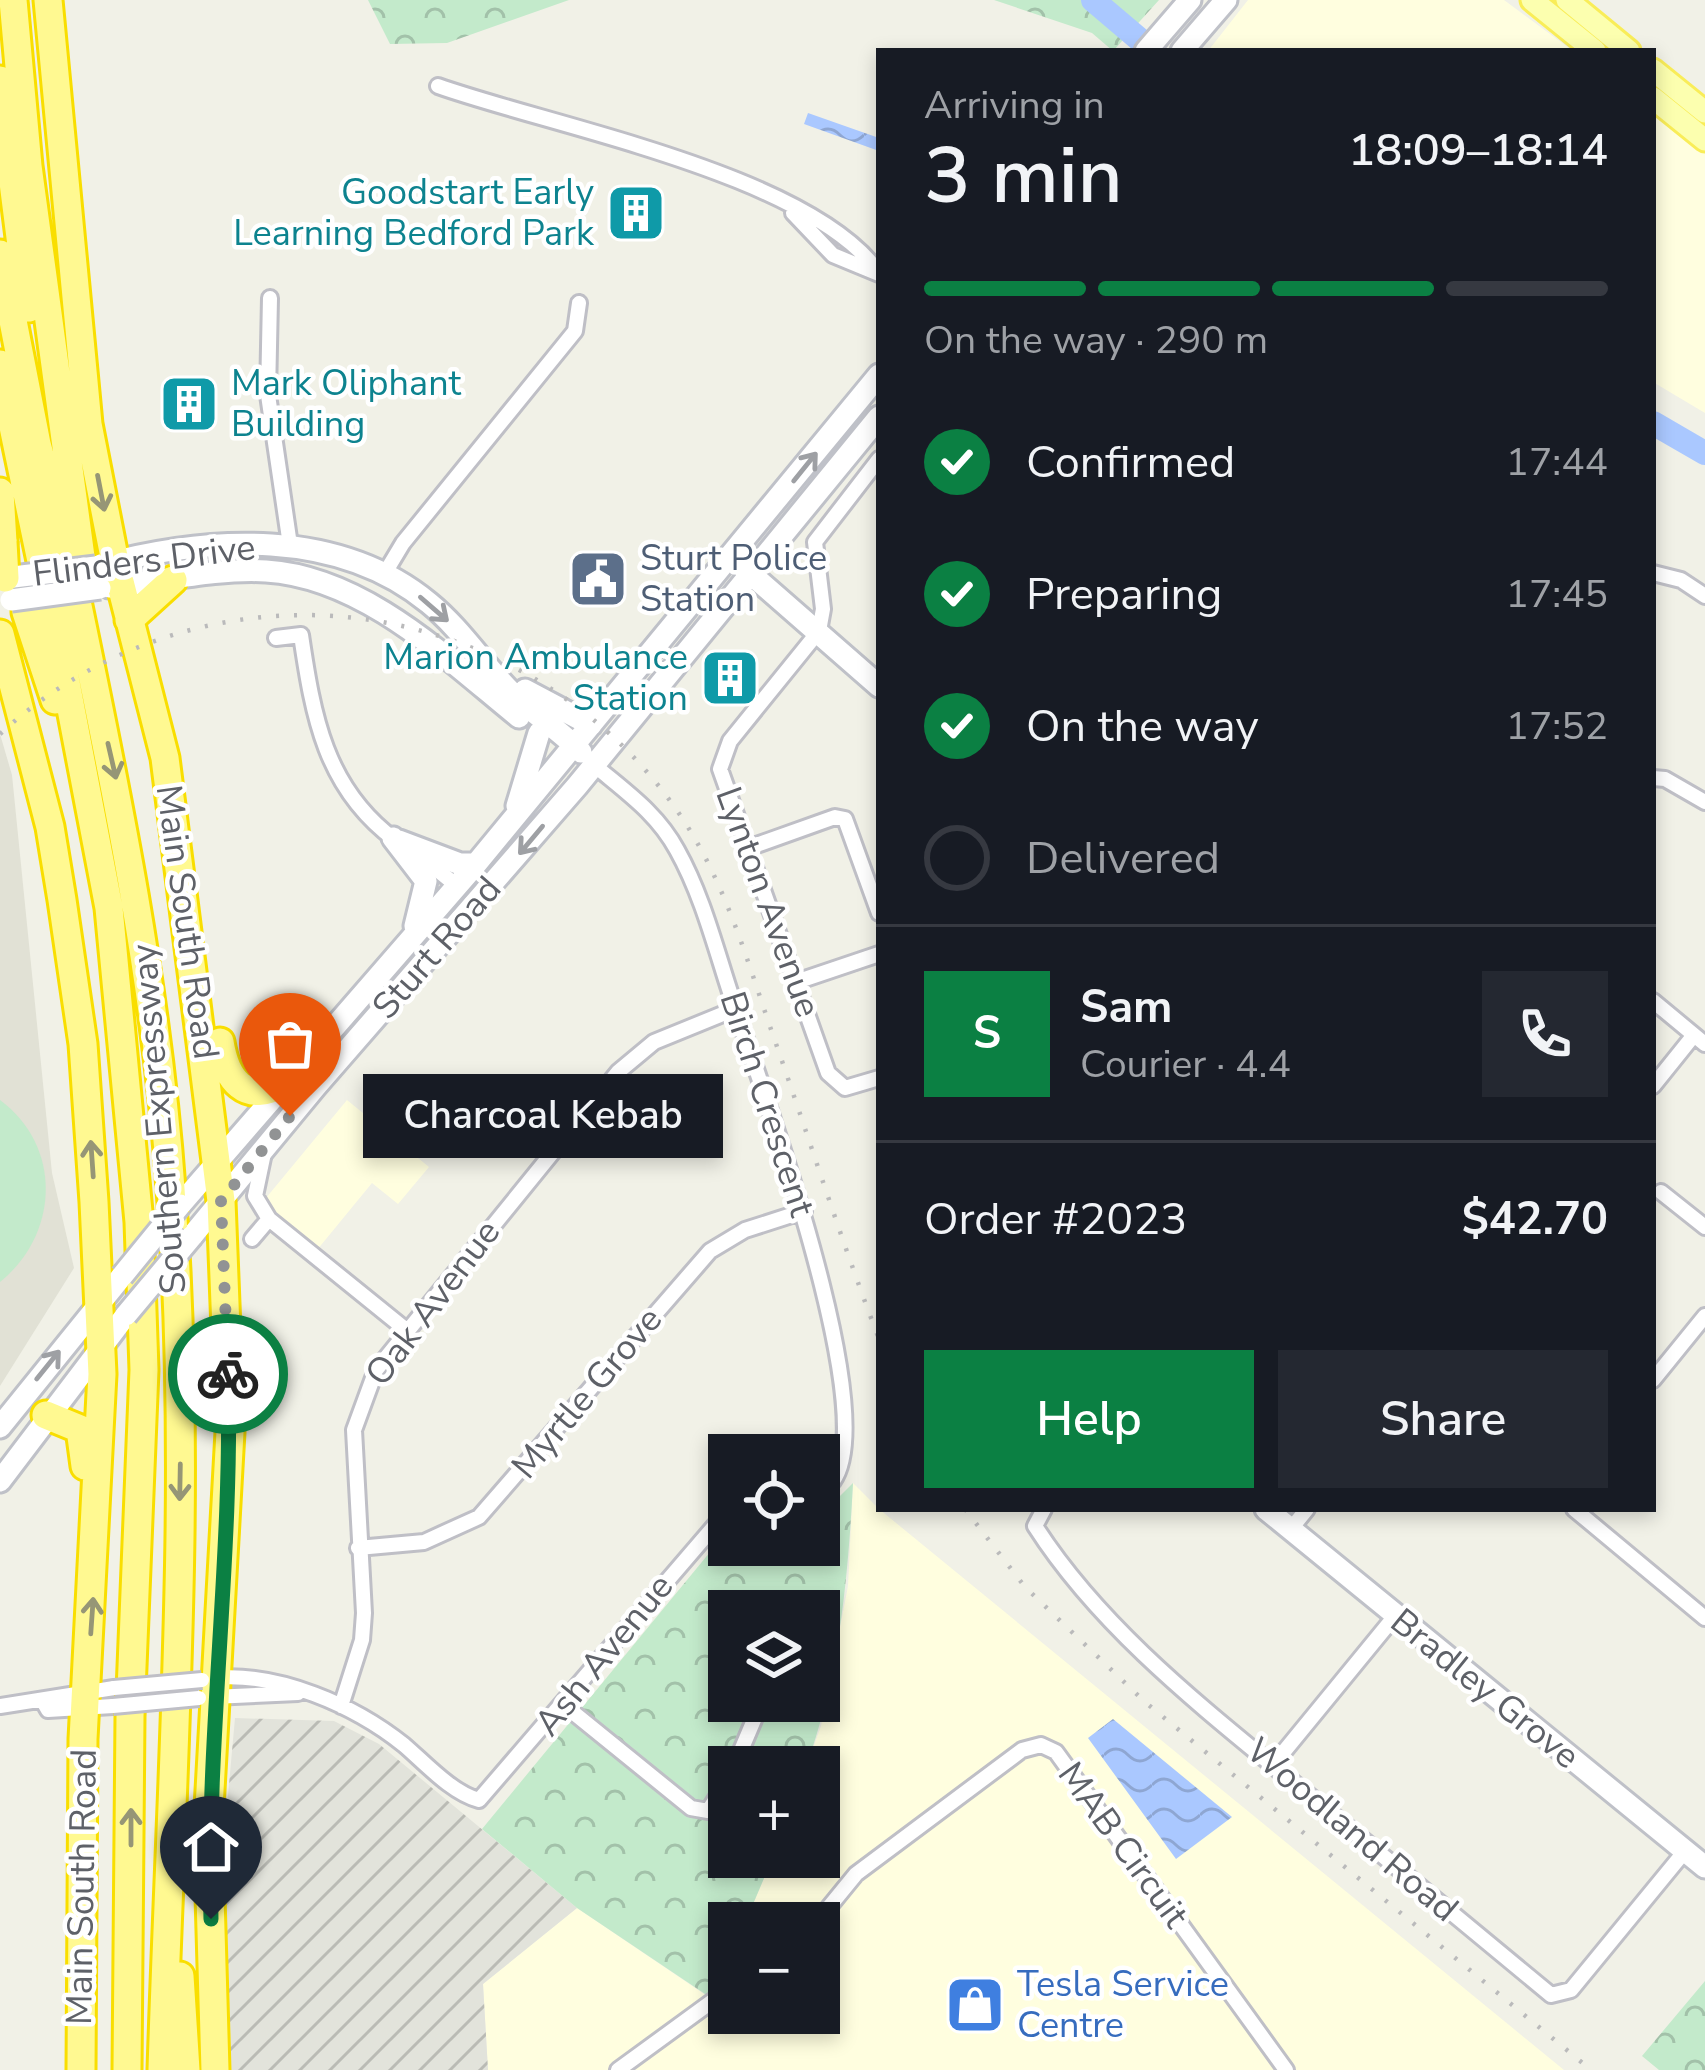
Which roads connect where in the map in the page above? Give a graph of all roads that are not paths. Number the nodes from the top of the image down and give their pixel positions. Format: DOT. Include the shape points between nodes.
graph roads {
  1 [pos="13,0"];
  2 [pos="27,0"];
  3 [pos="47,0"];
  4 [pos="1190,0"];
  5 [pos="1226,0"];
  6 [pos="1532,0"];
  7 [pos="1567,0"];
  8 [pos="1149,48"];
  9 [pos="1184,48"];
  10 [pos="1591,48"];
  11 [pos="1625,48"];
  12 [pos="1656,72"];
  13 [pos="0,80"];
  14 [pos="438,86"];
  15 [pos="1680,92"];
  16 [pos="1656,100"];
  17 [pos="1705,112"];
  18 [pos="1703,138"];
  19 [pos="0,254"];
  20 [pos="876,270"];
  21 [pos="270,298"];
  22 [pos="579,303"];
  23 [pos="0,364"];
  24 [pos="876,379"];
  25 [pos="876,421"];
  26 [pos="88,424"];
  27 [pos="876,463"];
  28 [pos="0,493"];
  29 [pos="290,545"];
  30 [pos="732,558"];
  31 [pos="385,573"];
  32 [pos="293,574"];
  33 [pos="752,574"];
  34 [pos="1656,575"];
  35 [pos="173,580"];
  36 [pos="45,582"];
  37 [pos="1705,596"];
  38 [pos="359,598"];
  39 [pos="129,620"];
  40 [pos="819,631"];
  41 [pos="0,634"];
  42 [pos="412,635"];
  43 [pos="276,638"];
  44 [pos="478,652"];
  45 [pos="0,672"];
  46 [pos="876,683"];
  47 [pos="591,725"];
  48 [pos="539,733"];
  49 [pos="571,750"];
  50 [pos="35,765"];
  51 [pos="594,766"];
  52 [pos="1656,778"];
  53 [pos="1705,802"];
  54 [pos="511,823"];
  55 [pos="393,838"];
  56 [pos="748,848"];
  57 [pos="476,864"];
  58 [pos="457,886"];
  59 [pos="876,905"];
  60 [pos="408,943"];
  61 [pos="191,946"];
  62 [pos="876,955"];
  63 [pos="796,982"];
  64 [pos="1656,1003"];
  65 [pos="735,1010"];
  66 [pos="1700,1040"];
  67 [pos="876,1079"];
  68 [pos="285,1082"];
  69 [pos="1656,1083"];
  70 [pos="265,1147"];
  71 [pos="216,1163"];
  72 [pos="1661,1192"];
  73 [pos="209,1194"];
  74 [pos="804,1211"];
  75 [pos="268,1219"];
  76 [pos="1705,1227"];
  77 [pos="252,1239"];
  78 [pos="99,1304"];
  79 [pos="1705,1316"];
  80 [pos="405,1329"];
  81 [pos="101,1346"];
  82 [pos="1656,1374"];
  83 [pos="46,1415"];
  84 [pos="0,1427"];
  85 [pos="840,1457"];
  86 [pos="0,1481"];
  87 [pos="1042,1512"];
  88 [pos="1269,1512"];
  89 [pos="1305,1512"];
  90 [pos="1578,1512"];
  91 [pos="1290,1530"];
  92 [pos="708,1534"];
  93 [pos="97,1540"];
  94 [pos="358,1548"];
  95 [pos="1704,1615"];
  96 [pos="1395,1616"];
  97 [pos="209,1688"];
  98 [pos="100,1698"];
  99 [pos="564,1705"];
  100 [pos="0,1706"];
  101 [pos="341,1706"];
  102 [pos="1273,1766"];
  103 [pos="708,1811"];
  104 [pos="208,1826"];
  105 [pos="1685,1851"];
  106 [pos="173,1858"];
  107 [pos="1705,1868"];
  108 [pos="833,1902"];
  109 [pos="708,2004"];
  110 [pos="81,2070"];
  111 [pos="124,2070"];
  112 [pos="162,2070"];
  113 [pos="186,2070"];
  114 [pos="202,2070"];
  115 [pos="215,2070"];
  116 [pos="618,2070"];
  117 [pos="1286,2070"];
  1 -- 36 [label="highway"];
  2 -- 26 [label="highway"];
  3 -- 26 [label="highway, Main South Road"];
  4 -- 8 [label="main road"];
  5 -- 9 [label="main road"];
  6 -- 10 [label="main road"];
  7 -- 11 [label="main road"];
  12 -- 15 [label="main road"];
  13 -- 36 [label="highway"];
  14 -- 20 [label="street" via="523,116 557,117 785,205 836,231"];
  15 -- 17 [label="main road"];
  15 -- 18 [label="main road"];
  16 -- 18 [label="main road"];
  19 -- 36 [label="highway, Southern Expressway" via="38,444"];
  21 -- 29 [label="street" via="268,395"];
  22 -- 31 [label="street" via="575,332"];
  23 -- 36 [label="highway, Southern Expressway"];
  30 -- 24 [label="main road, Sturt Road, one-way"];
  25 -- 33 [label="main road, Sturt Road"];
  26 -- 36 [label="highway, Main South Road, one-way"];
  27 -- 40 [label="street" via="815,542"];
  28 -- 36 [label="highway"];
  29 -- 31 [label="main road, Flinders Drive"];
  29 -- 32 [label="main road"];
  29 -- 36 [label="main road, Flinders Drive" via="190,550"];
  30 -- 33 [label="main road"];
  30 -- 47 [label="main road, Sturt Road"];
  31 -- 38 [label="main road"];
  31 -- 42 [label="main road" via="386,601"];
  31 -- 44 [label="main road, Flinders Drive, one-way"];
  32 -- 35 [label="main road, Flinders Drive"];
  32 -- 38 [label="main road, Flinders Drive"];
  33 -- 40 [label="main road"];
  33 -- 51 [label="main road, Sturt Road"];
  34 -- 37 [label="street"];
  35 -- 36 [label="main road, Flinders Drive"];
  35 -- 39 [label="highway"];
  36 -- 39 [label="highway, Main South Road"];
  36 -- 50 [label="highway"];
  36 -- 106 [label="highway, Southern Expressway, one-way" via="94,685 121,799 172,1189 180,1485"];
  111 -- 36 [label="highway, Southern Expressway, one-way" via="144,1370 140,1222 109,908"];
  38 -- 42 [label="main road, Flinders Drive"];
  39 -- 61 [label="highway, Main South Road" via="165,758"];
  40 -- 46 [label="main road"];
  40 -- 56 [label="street, Lynton Avenue" via="724,754 721,770"];
  41 -- 50 [label="highway, Main South Road"];
  42 -- 48 [label="main road, Flinders Drive"];
  43 -- 55 [label="street" via="301,635 325,753 359,807"];
  44 -- 47 [label="main road" via="534,696"];
  44 -- 49 [label="main road, Flinders Drive"];
  45 -- 50 [label="highway"];
  47 -- 49 [label="main road, Sturt Road"];
  48 -- 49 [label="main road, Flinders Drive"];
  48 -- 54 [label="main road"];
  49 -- 51 [label="main road"];
  49 -- 54 [label="main road, Sturt Road"];
  78 -- 50 [label="highway, Main South Road, one-way" via="80,1021"];
  51 -- 65 [label="street, Birch Crescent" via="658,820 676,848"];
  51 -- 70 [label="main road, Sturt Road, one-way"];
  52 -- 53 [label="street"];
  54 -- 57 [label="main road, Sturt Road"];
  55 -- 57 [label="main road"];
  55 -- 58 [label="street"];
  55 -- 60 [label="main road" via="427,885"];
  56 -- 59 [label="street" via="845,819"];
  56 -- 63 [label="street, Lynton Avenue"];
  57 -- 58 [label="main road, Sturt Road"];
  58 -- 60 [label="main road, Sturt Road"];
  60 -- 68 [label="main road, Sturt Road"];
  61 -- 68 [label="highway" via="211,992 229,1077 254,1092"];
  61 -- 71 [label="highway, Main South Road"];
  62 -- 63 [label="street"];
  63 -- 67 [label="street, Lynton Avenue" via="832,1080 844,1088"];
  64 -- 66 [label="street"];
  65 -- 74 [label="street, Birch Crescent"];
  65 -- 80 [label="street, Oak Avenue" via="654,1042 619,1072"];
  66 -- 69 [label="street"];
  68 -- 71 [label="main road, Sturt Road"];
  70 -- 73 [label="main road, Sturt Road"];
  70 -- 75 [label="street" via="255,1196"];
  71 -- 73 [label="highway, Main South Road"];
  72 -- 76 [label="street"];
  73 -- 78 [label="main road, Sturt Road, bridge"];
  73 -- 81 [label="main road, Sturt Road, bridge" via="200,1228"];
  73 -- 97 [label="highway, Main South Road" via="230,1432"];
  74 -- 85 [label="street, Birch Crescent" via="833,1339"];
  74 -- 94 [label="street, Myrtle Grove" via="710,1251 479,1517 424,1542"];
  75 -- 77 [label="street"];
  75 -- 80 [label="street"];
  78 -- 81 [label="highway, Main South Road"];
  84 -- 78 [label="main road, Sturt Road, one-way"];
  79 -- 82 [label="street"];
  80 -- 94 [label="street, Oak Avenue" via="368,1385 354,1430"];
  81 -- 83 [label="main road, Sturt Road"];
  81 -- 93 [label="highway, Main South Road"];
  83 -- 86 [label="main road, Sturt Road"];
  83 -- 93 [label="highway" via="82,1432 85,1502"];
  87 -- 102 [label="street, Woodland Road" via="1035,1526 1087,1594"];
  88 -- 91 [label="main road, Bradley Grove"];
  89 -- 91 [label="street"];
  90 -- 95 [label="street"];
  91 -- 96 [label="main road, Bradley Grove"];
  92 -- 99 [label="street, Ash Avenue"];
  98 -- 93 [label="highway, Main South Road, one-way"];
  94 -- 101 [label="street, Oak Avenue" via="362,1640"];
  96 -- 102 [label="street"];
  96 -- 105 [label="main road, Bradley Grove"];
  97 -- 98 [label="street, bridge"];
  97 -- 101 [label="street" via="240,1676"];
  97 -- 104 [label="highway, Main South Road"];
  98 -- 100 [label="street" via="48,1709"];
  98 -- 110 [label="highway, Main South Road"];
  99 -- 101 [label="street, Ash Avenue" via="479,1799"];
  99 -- 103 [label="street" via="691,1808"];
  102 -- 105 [label="street, Woodland Road" via="1556,1996 1571,1990"];
  104 -- 114 [label="highway"];
  104 -- 115 [label="highway, Main South Road"];
  105 -- 107 [label="main road, Bradley Grove"];
  106 -- 112 [label="highway, Southern Expressway"];
  106 -- 113 [label="highway"];
  108 -- 117 [label="street, MAB Circuit" via="856,1874 1022,1750 1041,1745 1056,1752"];
  109 -- 116 [label="street"];
}
